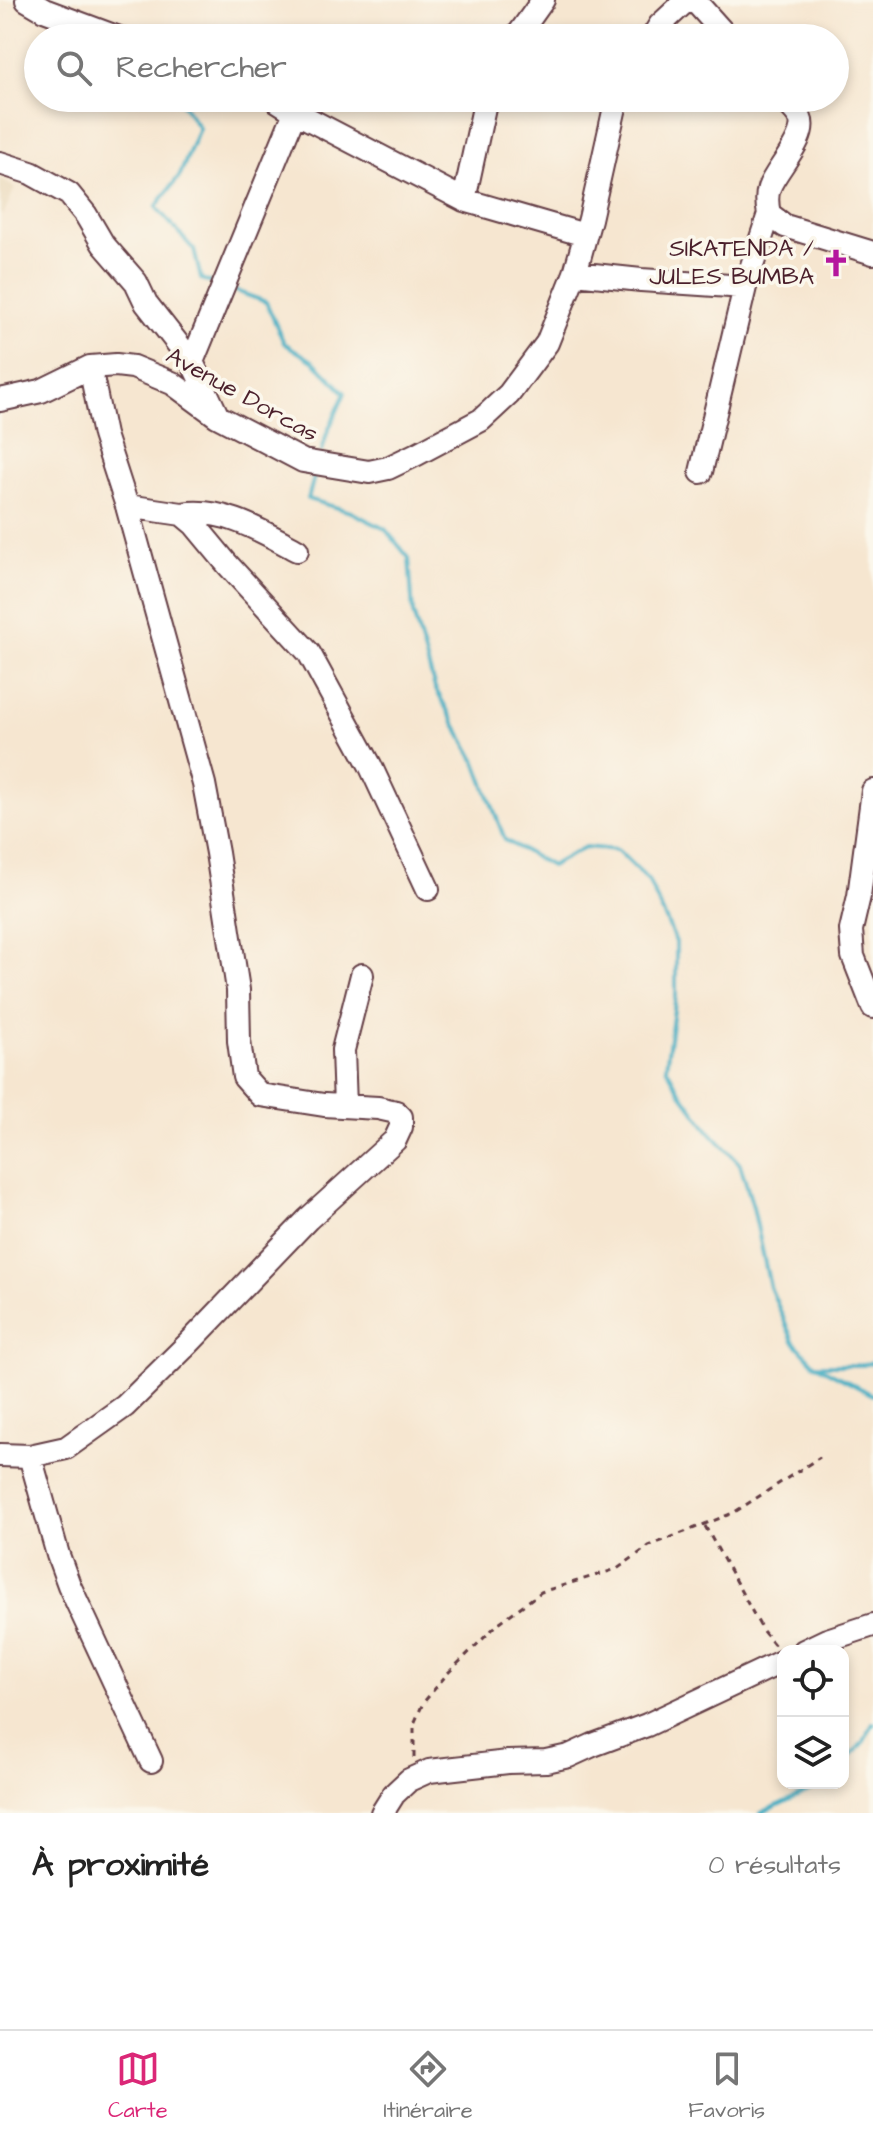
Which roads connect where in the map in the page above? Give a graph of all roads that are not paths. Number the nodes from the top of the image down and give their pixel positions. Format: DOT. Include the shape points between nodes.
graph roads {
  1 [pos="27,0"];
  2 [pos="543,0"];
  3 [pos="687,0"];
  4 [pos="694,0"];
  5 [pos="66,8"];
  6 [pos="94,24"];
  7 [pos="526,24"];
  8 [pos="661,24"];
  9 [pos="715,24"];
  10 [pos="295,112"];
  11 [pos="483,112"];
  12 [pos="614,112"];
  13 [pos="794,112"];
  14 [pos="0,163"];
  15 [pos="464,200"];
  16 [pos="769,214"];
  17 [pos="585,235"];
  18 [pos="873,253"];
  19 [pos="575,273"];
  20 [pos="745,287"];
  21 [pos="192,362"];
  22 [pos="90,367"];
  23 [pos="0,400"];
  24 [pos="217,416"];
  25 [pos="701,472"];
  26 [pos="127,506"];
  27 [pos="182,514"];
  28 [pos="297,550"];
  29 [pos="873,791"];
  30 [pos="428,889"];
  31 [pos="362,975"];
  32 [pos="873,1007"];
  33 [pos="345,1106"];
  34 [pos="0,1455"];
  35 [pos="30,1456"];
  36 [pos="873,1625"];
  37 [pos="817,1645"];
  38 [pos="777,1656"];
  39 [pos="151,1761"];
  40 [pos="382,1813"];
  1 -- 5 [label="street"];
  2 -- 7 [label="street"];
  3 -- 8 [label="street"];
  4 -- 9 [label="street"];
  5 -- 6 [label="street"];
  10 -- 15 [label="street"];
  10 -- 21 [label="street"];
  11 -- 15 [label="street"];
  12 -- 17 [label="street, Avenue Dorcas"];
  13 -- 16 [label="street" via="801,124 794,147 770,186"];
  14 -- 21 [label="street" via="69,194"];
  15 -- 17 [label="street"];
  16 -- 18 [label="street" via="785,226"];
  16 -- 20 [label="street"];
  17 -- 19 [label="street, Avenue Dorcas"];
  19 -- 20 [label="street"];
  19 -- 24 [label="street, Avenue Dorcas" via="547,343 509,394 481,420 388,468 369,472 303,461"];
  20 -- 25 [label="street"];
  21 -- 24 [label="street"];
  22 -- 23 [label="street" via="41,391"];
  22 -- 24 [label="street, Avenue Dorcas" via="116,365 150,373"];
  22 -- 26 [label="street"];
  26 -- 27 [label="street"];
  26 -- 33 [label="street" via="204,784 238,990 244,1077 260,1095"];
  27 -- 28 [label="street" via="224,517"];
  27 -- 30 [label="street" via="309,653 370,765"];
  29 -- 32 [label="street" via="851,930 853,956"];
  31 -- 33 [label="street" via="343,1050"];
  33 -- 35 [label="street" via="396,1112 401,1127 395,1140 308,1219 125,1406 66,1448"];
  34 -- 35 [label="street"];
  35 -- 39 [label="street" via="69,1585"];
  36 -- 37 [label="street"];
  38 -- 40 [label="street" via="647,1725 569,1756 429,1771 409,1780"];
}
